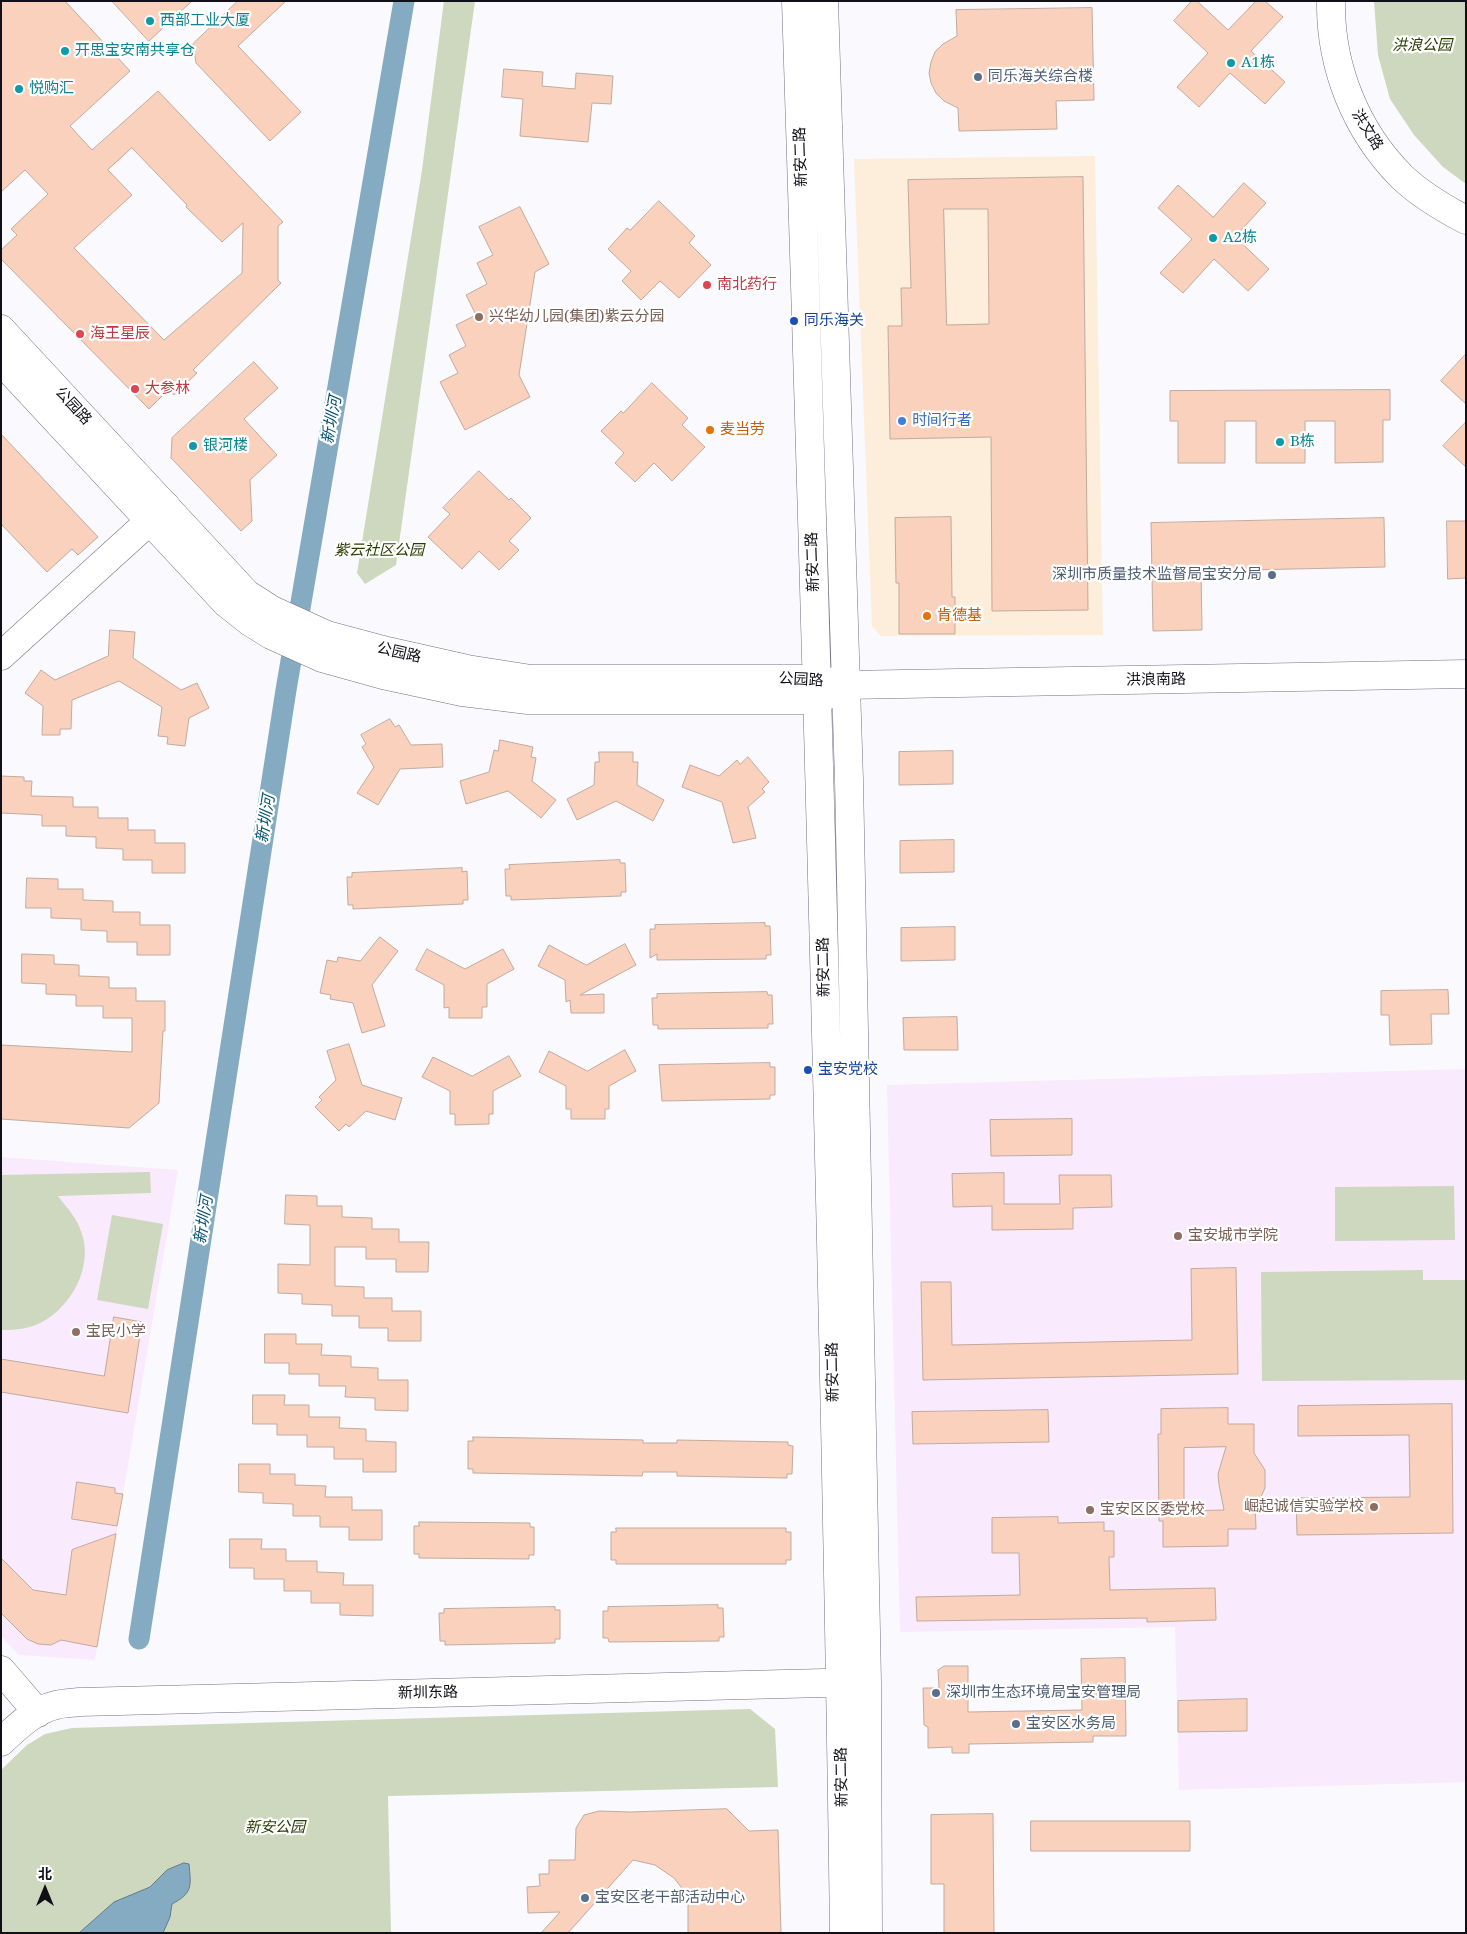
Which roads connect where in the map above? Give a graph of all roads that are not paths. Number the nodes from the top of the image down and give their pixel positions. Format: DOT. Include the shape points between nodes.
graph roads {
  1 [pos="796,1"];
  2 [pos="824,1"];
  3 [pos="1331,1"];
  4 [pos="1466,220"];
  5 [pos="1,329"];
  6 [pos="1,361"];
  7 [pos="158,514"];
  8 [pos="1,656"];
  9 [pos="1466,674"];
  10 [pos="846,685"];
  11 [pos="817,689"];
  12 [pos="1,1670"];
  13 [pos="854,1682"];
  14 [pos="38,1713"];
  15 [pos="1,1742"];
  16 [pos="844,1933"];
  17 [pos="868,1933"];
  1 -- 11 [label="main road, 新安二路"];
  2 -- 10 [label="main road, 新安二路"];
  3 -- 4 [label="main road, 洪文路" via="1338,67 1352,108 1375,145 1403,178 1437,205"];
  5 -- 7 [label="main road, 公园路"];
  6 -- 7 [label="main road, 公园路"];
  7 -- 8 [label="main road"];
  7 -- 11 [label="main road, 公园路" via="247,594 271,623 324,647 388,652 467,669 531,678"];
  9 -- 10 [label="main road, 洪浪南路"];
  10 -- 11 [label="main road, 公园路"];
  10 -- 13 [label="main road, 新安二路"];
  11 -- 13 [label="main road, 新安二路"];
  12 -- 14 [label="main road"];
  13 -- 14 [label="main road, 新圳东路" via="80,1702 56,1705"];
  13 -- 16 [label="main road, 新安二路"];
  13 -- 17 [label="main road, 新安二路"];
  14 -- 15 [label="main road, 新圳东路"];
}
